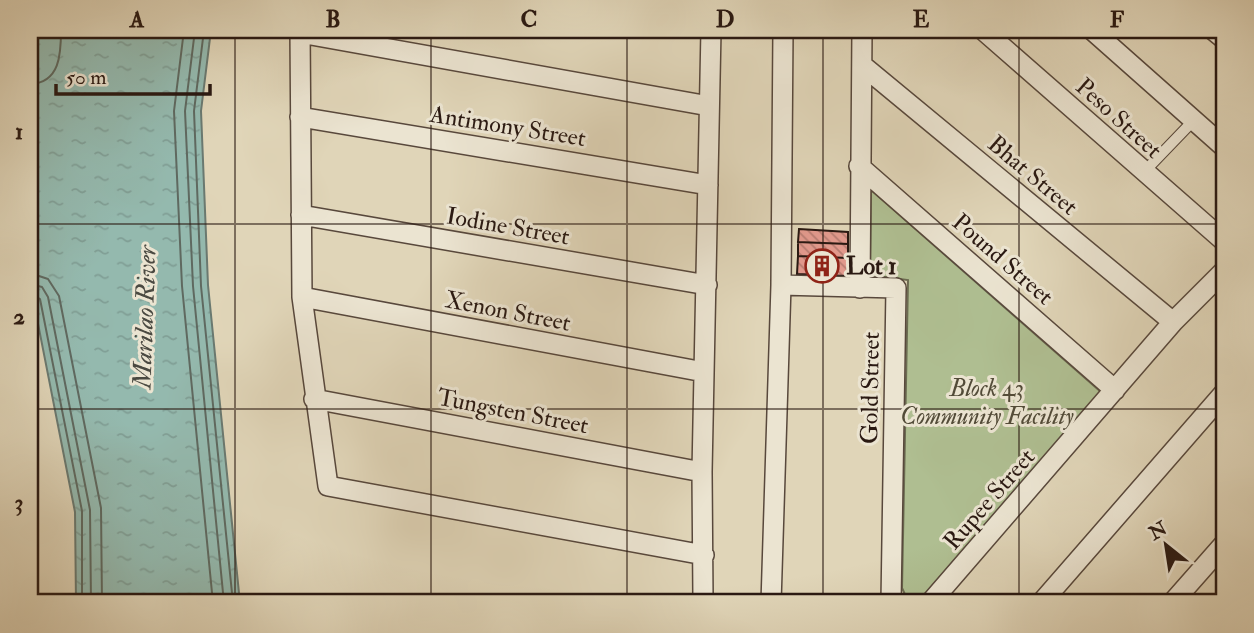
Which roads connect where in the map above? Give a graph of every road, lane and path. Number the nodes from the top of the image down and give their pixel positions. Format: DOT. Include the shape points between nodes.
graph roads {
  1 [pos="711,30"];
  2 [pos="783,30"];
  3 [pos="862,30"];
  4 [pos="983,30"];
  5 [pos="1092,30"];
  6 [pos="1213,30"];
  7 [pos="300,31"];
  8 [pos="1224,40"];
  9 [pos="862,65"];
  10 [pos="709,106"];
  11 [pos="300,117"];
  12 [pos="1194,120"];
  13 [pos="1222,140"];
  14 [pos="859,166"];
  15 [pos="1144,172"];
  16 [pos="708,185"];
  17 [pos="301,215"];
  18 [pos="1224,242"];
  19 [pos="1224,271"];
  20 [pos="707,285"];
  21 [pos="781,285"];
  22 [pos="860,288"];
  23 [pos="303,297"];
  24 [pos="1173,322"];
  25 [pos="704,372"];
  26 [pos="1115,390"];
  27 [pos="1224,393"];
  28 [pos="314,398"];
  29 [pos="702,472"];
  30 [pos="1224,544"];
  31 [pos="704,555"];
  32 [pos="703,599"];
  33 [pos="771,603"];
  34 [pos="891,603"];
  35 [pos="930,603"];
  36 [pos="1041,603"];
  37 [pos="1172,603"];
  1 -- 10 [label="street"];
  2 -- 21 [label="street"];
  3 -- 9 [label="street"];
  4 -- 15 [label="street, Peso Street"];
  5 -- 12 [label="street"];
  6 -- 8 [label="street"];
  7 -- 10 [label="street"];
  7 -- 11 [label="street"];
  9 -- 14 [label="street"];
  9 -- 24 [label="street, Bhat Street"];
  10 -- 16 [label="street"];
  11 -- 16 [label="street, Antimony Street"];
  11 -- 17 [label="street"];
  12 -- 13 [label="street"];
  12 -- 15 [label="lane"];
  14 -- 22 [label="street"];
  14 -- 26 [label="street, Pound Street"];
  15 -- 18 [label="street, Peso Street"];
  16 -- 20 [label="street"];
  17 -- 20 [label="street, Iodine Street"];
  17 -- 23 [label="street"];
  19 -- 24 [label="street, Rupee Street"];
  20 -- 25 [label="street"];
  21 -- 22 [label="street, Gold Street"];
  21 -- 33 [label="street"];
  22 -- 34 [label="street, Gold Street" via="896,288"];
  23 -- 25 [label="street, Xenon Street"];
  23 -- 28 [label="street"];
  24 -- 26 [label="street, Rupee Street"];
  25 -- 29 [label="street"];
  26 -- 35 [label="street, Rupee Street"];
  27 -- 36 [label="street"];
  28 -- 29 [label="street, Tungsten Street"];
  28 -- 31 [label="street" via="328,486"];
  29 -- 31 [label="street"];
  30 -- 37 [label="street"];
  31 -- 32 [label="street"];
}
